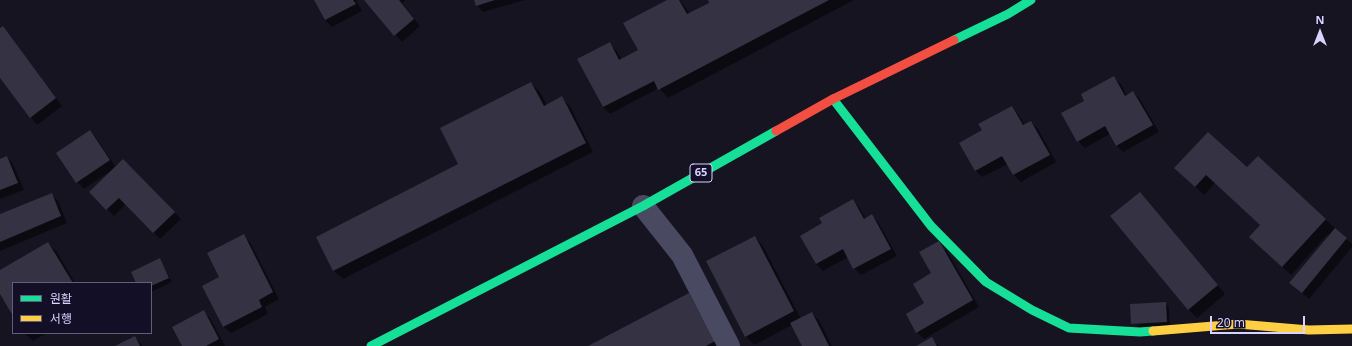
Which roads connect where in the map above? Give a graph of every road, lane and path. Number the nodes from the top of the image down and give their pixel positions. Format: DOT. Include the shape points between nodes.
graph roads {
  1 [pos="1031,0"];
  2 [pos="834,99"];
  3 [pos="643,206"];
  4 [pos="1352,329"];
  5 [pos="371,346"];
  6 [pos="729,346"];
  1 -- 2 [label="main road, 65" via="1008,14"];
  2 -- 3 [label="main road, 65"];
  2 -- 4 [label="main road" via="931,226 986,282 1032,310 1069,328 1140,332 1238,324 1309,330"];
  3 -- 5 [label="main road, 65"];
  3 -- 6 [label="street" via="682,255"];
}
